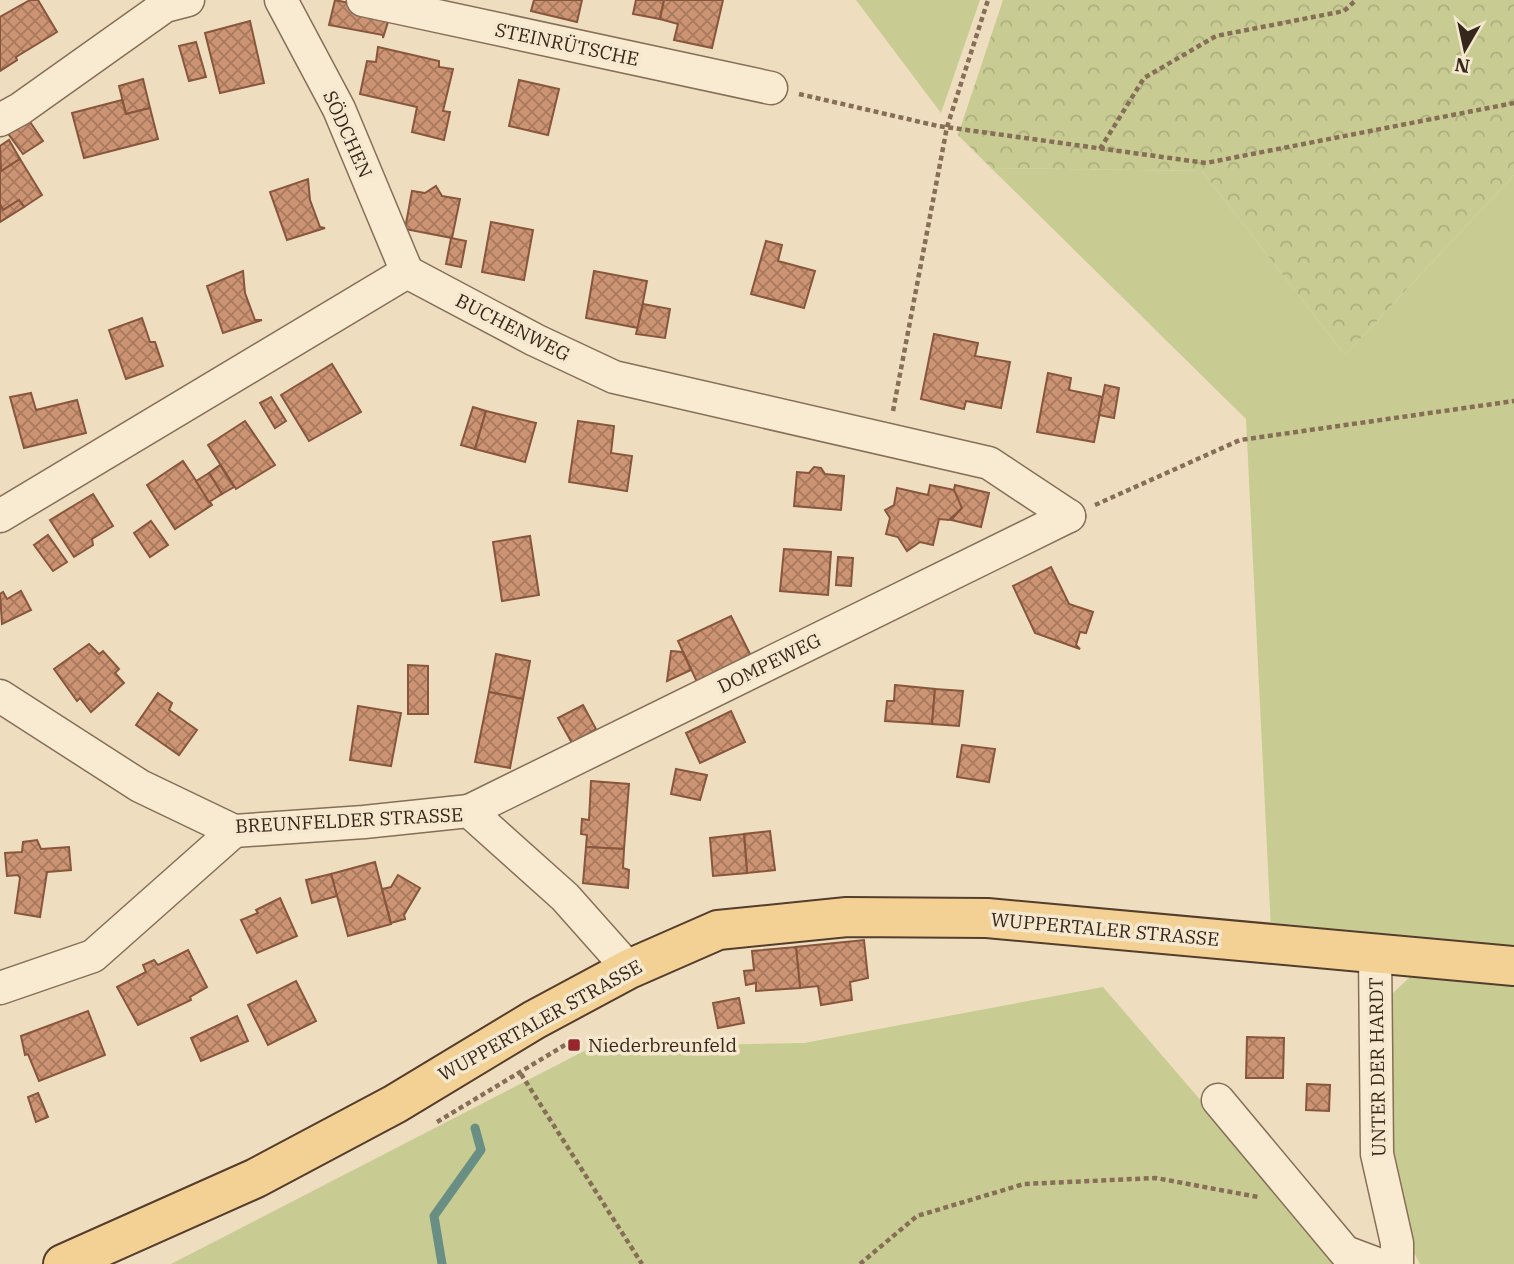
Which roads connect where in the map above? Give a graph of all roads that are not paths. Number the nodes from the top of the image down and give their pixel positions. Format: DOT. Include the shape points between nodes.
graph roads {
  1 [pos="188,0"];
  2 [pos="281,0"];
  3 [pos="363,0"];
  4 [pos="771,88"];
  5 [pos="0,120"];
  6 [pos="407,272"];
  7 [pos="0,516"];
  8 [pos="1069,516"];
  9 [pos="0,696"];
  10 [pos="469,811"];
  11 [pos="234,831"];
  12 [pos="1375,952"];
  13 [pos="1514,966"];
  14 [pos="629,968"];
  15 [pos="0,988"];
  16 [pos="1218,1100"];
  17 [pos="63,1264"];
  18 [pos="1377,1264"];
  19 [pos="1397,1264"];
  1 -- 5 [label="street" via="165,6"];
  2 -- 6 [label="street, SÖDCHEN" via="339,109"];
  3 -- 4 [label="street, STEINRÜTSCHE"];
  6 -- 7 [label="street"];
  6 -- 8 [label="street, BUCHENWEG" via="614,377 989,463"];
  8 -- 10 [label="street, DOMPEWEG"];
  9 -- 11 [label="street, BREUNFELDER STRASSE" via="140,786"];
  10 -- 11 [label="street, BREUNFELDER STRASSE"];
  10 -- 14 [label="street, BREUNFELDER STRASSE" via="565,897"];
  11 -- 15 [label="street" via="93,957"];
  12 -- 13 [label="main road, WUPPERTALER STRASSE"];
  12 -- 14 [label="main road, WUPPERTALER STRASSE" via="987,918 847,917 718,930"];
  12 -- 19 [label="street, UNTER DER HARDT" via="1377,1154 1397,1243"];
  14 -- 17 [label="main road, WUPPERTALER STRASSE" via="257,1178"];
  16 -- 18 [label="street" via="1345,1252"];
}
